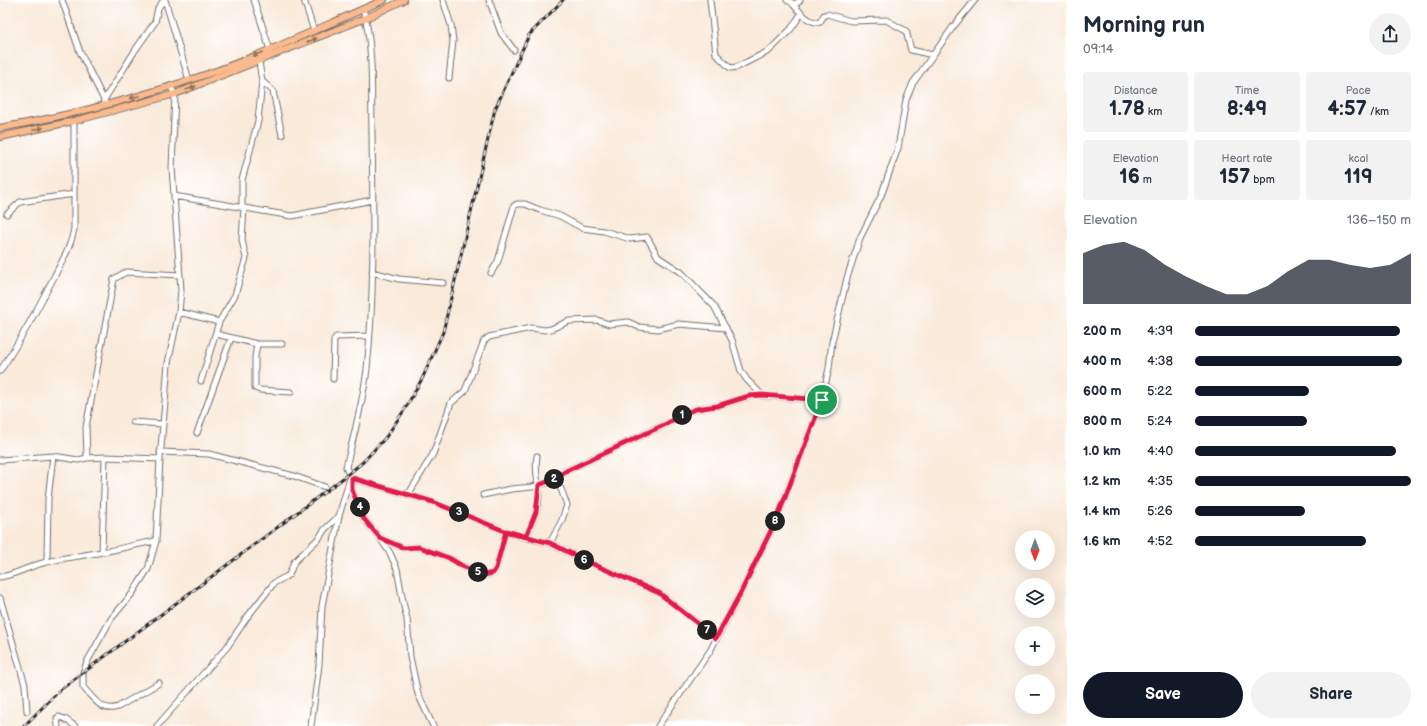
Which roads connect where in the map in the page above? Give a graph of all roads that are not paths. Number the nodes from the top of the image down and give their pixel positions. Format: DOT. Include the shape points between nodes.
graph roads {
  1 [pos="62,0"];
  2 [pos="165,0"];
  3 [pos="254,0"];
  4 [pos="304,0"];
  5 [pos="384,0"];
  6 [pos="404,0"];
  7 [pos="443,0"];
  8 [pos="488,0"];
  9 [pos="710,0"];
  10 [pos="787,0"];
  11 [pos="800,0"];
  12 [pos="975,0"];
  13 [pos="792,3"];
  14 [pos="364,9"];
  15 [pos="801,14"];
  16 [pos="366,18"];
  17 [pos="314,31"];
  18 [pos="270,50"];
  19 [pos="514,50"];
  20 [pos="932,55"];
  21 [pos="259,62"];
  22 [pos="449,78"];
  23 [pos="189,80"];
  24 [pos="262,81"];
  25 [pos="170,86"];
  26 [pos="175,94"];
  27 [pos="105,102"];
  28 [pos="74,121"];
  29 [pos="0,128"];
  30 [pos="282,135"];
  31 [pos="0,137"];
  32 [pos="74,194"];
  33 [pos="174,196"];
  34 [pos="372,200"];
  35 [pos="243,208"];
  36 [pos="7,214"];
  37 [pos="372,272"];
  38 [pos="491,273"];
  39 [pos="180,275"];
  40 [pos="443,283"];
  41 [pos="180,312"];
  42 [pos="219,322"];
  43 [pos="726,328"];
  44 [pos="216,334"];
  45 [pos="369,336"];
  46 [pos="231,338"];
  47 [pos="257,344"];
  48 [pos="282,344"];
  49 [pos="0,371"];
  50 [pos="333,379"];
  51 [pos="201,381"];
  52 [pos="291,392"];
  53 [pos="762,395"];
  54 [pos="822,400"];
  55 [pos="133,422"];
  56 [pos="163,424"];
  57 [pos="197,433"];
  58 [pos="160,452"];
  59 [pos="53,456"];
  60 [pos="537,456"];
  61 [pos="104,457"];
  62 [pos="87,458"];
  63 [pos="0,460"];
  64 [pos="160,460"];
  65 [pos="351,478"];
  66 [pos="552,480"];
  67 [pos="539,485"];
  68 [pos="325,487"];
  69 [pos="408,495"];
  70 [pos="483,495"];
  71 [pos="339,516"];
  72 [pos="506,531"];
  73 [pos="526,537"];
  74 [pos="380,538"];
  75 [pos="156,541"];
  76 [pos="550,543"];
  77 [pos="102,552"];
  78 [pos="47,561"];
  79 [pos="0,577"];
  80 [pos="0,598"];
  81 [pos="716,638"];
  82 [pos="159,683"];
  83 [pos="28,711"];
  84 [pos="58,726"];
  85 [pos="75,726"];
  86 [pos="157,726"];
  87 [pos="311,726"];
  88 [pos="433,726"];
  89 [pos="658,726"];
  1 -- 27 [label="street" via="80,52"];
  2 -- 23 [label="street"];
  2 -- 27 [label="street" via="158,8 155,22"];
  3 -- 18 [label="street"];
  4 -- 17 [label="street"];
  5 -- 14 [label="main road"];
  6 -- 16 [label="main road"];
  7 -- 22 [label="street" via="453,40"];
  8 -- 19 [label="street" via="501,33"];
  9 -- 15 [label="street" via="716,54 731,68 769,51 791,29"];
  10 -- 13 [label="street"];
  11 -- 13 [label="street" via="798,3"];
  12 -- 20 [label="street"];
  13 -- 15 [label="street"];
  14 -- 16 [label="street"];
  14 -- 17 [label="main road"];
  15 -- 20 [label="street" via="814,22 818,22 827,14 851,21 886,20 906,31 911,50"];
  21 -- 16 [label="main road, one-way"];
  16 -- 34 [label="street" via="371,63"];
  17 -- 18 [label="main road"];
  18 -- 23 [label="main road, one-way"];
  20 -- 54 [label="street" via="909,92 898,148 881,196 858,244 847,278 833,335"];
  21 -- 24 [label="street"];
  26 -- 21 [label="main road, one-way"];
  23 -- 25 [label="main road"];
  24 -- 30 [label="street" via="273,91"];
  24 -- 35 [label="street" via="256,128 241,186"];
  25 -- 26 [label="street"];
  25 -- 27 [label="main road, one-way" via="140,96"];
  26 -- 28 [label="main road"];
  26 -- 33 [label="street" via="172,168"];
  27 -- 29 [label="main road"];
  31 -- 28 [label="main road, one-way"];
  28 -- 32 [label="street"];
  32 -- 36 [label="street" via="20,202"];
  32 -- 49 [label="street" via="74,229 71,245 20,342"];
  33 -- 35 [label="street"];
  33 -- 39 [label="street"];
  34 -- 35 [label="street" via="292,216"];
  34 -- 37 [label="street"];
  35 -- 42 [label="street" via="242,240 246,258 235,295"];
  37 -- 40 [label="street" via="399,279"];
  37 -- 45 [label="street"];
  38 -- 43 [label="street" via="498,261 514,206 525,204 560,216 582,228 630,239 647,237 658,257 681,272 714,306"];
  39 -- 41 [label="street"];
  39 -- 62 [label="street" via="126,272 114,279 86,428"];
  41 -- 42 [label="street"];
  41 -- 56 [label="street" via="168,363"];
  42 -- 44 [label="street"];
  43 -- 53 [label="street" via="741,371"];
  43 -- 69 [label="street" via="679,324 658,329 628,322 609,324 597,320 569,321 550,330 531,328 489,337 484,341 464,393 451,403 433,454"];
  44 -- 46 [label="street"];
  44 -- 51 [label="street"];
  45 -- 50 [label="street" via="336,337"];
  45 -- 65 [label="street" via="362,399 346,467"];
  46 -- 47 [label="street"];
  46 -- 57 [label="street"];
  47 -- 48 [label="street"];
  47 -- 52 [label="street" via="254,388"];
  53 -- 54 [label="street"];
  53 -- 66 [label="street" via="688,412"];
  54 -- 81 [label="street" via="778,516"];
  55 -- 56 [label="street"];
  56 -- 58 [label="street"];
  58 -- 64 [label="street"];
  58 -- 68 [label="street" via="209,454 294,476"];
  59 -- 62 [label="street" via="78,460"];
  59 -- 63 [label="street"];
  59 -- 78 [label="street" via="48,499"];
  60 -- 67 [label="street"];
  61 -- 62 [label="street"];
  61 -- 64 [label="street"];
  61 -- 77 [label="street"];
  64 -- 75 [label="street"];
  65 -- 69 [label="street"];
  65 -- 71 [label="street"];
  65 -- 74 [label="street" via="352,490 364,519"];
  66 -- 67 [label="street"];
  66 -- 76 [label="street" via="561,489 567,506"];
  67 -- 70 [label="street"];
  67 -- 73 [label="street" via="536,512"];
  69 -- 72 [label="street" via="433,502"];
  71 -- 86 [label="street" via="294,562 289,575 274,583 225,650"];
  71 -- 87 [label="street" via="322,606 319,665"];
  72 -- 73 [label="street"];
  72 -- 74 [label="street" via="496,568 493,573 487,575 419,547 404,548"];
  73 -- 76 [label="street"];
  74 -- 88 [label="street" via="390,552 400,577 410,657 418,694"];
  75 -- 77 [label="street"];
  75 -- 82 [label="street" via="148,569 132,594 111,619 87,662 83,673 83,687 103,707 112,710"];
  76 -- 81 [label="street" via="659,593"];
  77 -- 78 [label="street"];
  78 -- 79 [label="street"];
  80 -- 83 [label="street" via="25,685"];
  81 -- 89 [label="street" via="700,667"];
  84 -- 85 [label="street" via="59,717"];
}
